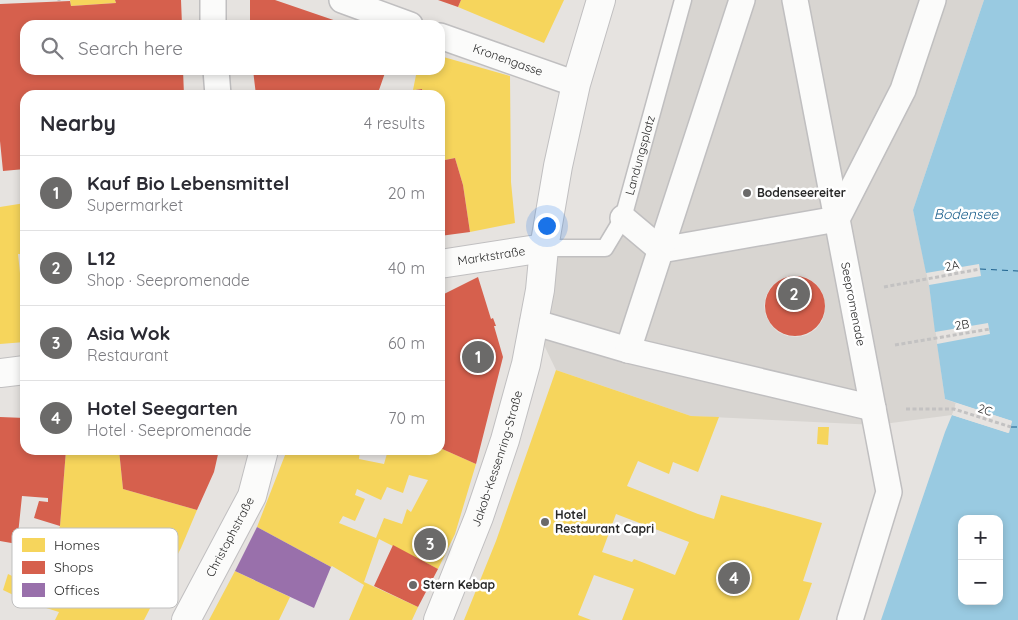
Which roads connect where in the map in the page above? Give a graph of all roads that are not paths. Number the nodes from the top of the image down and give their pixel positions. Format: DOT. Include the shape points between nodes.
graph roads {
  1 [pos="213,0"];
  2 [pos="342,0"];
  3 [pos="601,0"];
  4 [pos="683,0"];
  5 [pos="742,0"];
  6 [pos="795,0"];
  7 [pos="933,0"];
  8 [pos="213,20"];
  9 [pos="396,20"];
  10 [pos="445,38"];
  11 [pos="216,75"];
  12 [pos="576,84"];
  13 [pos="218,90"];
  14 [pos="623,218"];
  15 [pos="837,219"];
  16 [pos="544,248"];
  17 [pos="661,250"];
  18 [pos="445,263"];
  19 [pos="533,322"];
  20 [pos="628,350"];
  21 [pos="20,371"];
  22 [pos="0,373"];
  23 [pos="872,408"];
  24 [pos="263,455"];
  25 [pos="186,620"];
  26 [pos="438,620"];
  27 [pos="850,620"];
  1 -- 8 [label="street"];
  2 -- 9 [label="street"];
  3 -- 12 [label="street"];
  4 -- 14 [label="lane, Landungsplatz"];
  5 -- 17 [label="street"];
  6 -- 15 [label="street, Seepromenade"];
  7 -- 15 [label="street" via="903,90"];
  10 -- 12 [label="street, Kronengasse"];
  11 -- 13 [label="street"];
  12 -- 16 [label="street"];
  14 -- 16 [label="lane, Landungsplatz" via="605,248"];
  14 -- 17 [label="street"];
  15 -- 17 [label="street"];
  15 -- 23 [label="street, Seepromenade"];
  16 -- 18 [label="street, Marktstraße"];
  16 -- 19 [label="street, Jakob-Kessenring-Straße"];
  17 -- 20 [label="street"];
  19 -- 20 [label="street"];
  19 -- 26 [label="street, Jakob-Kessenring-Straße" via="526,364 505,440"];
  20 -- 23 [label="street"];
  21 -- 22 [label="street"];
  23 -- 27 [label="street, Seepromenade" via="889,492"];
  24 -- 25 [label="street, Christophstraße" via="252,496"];
}
